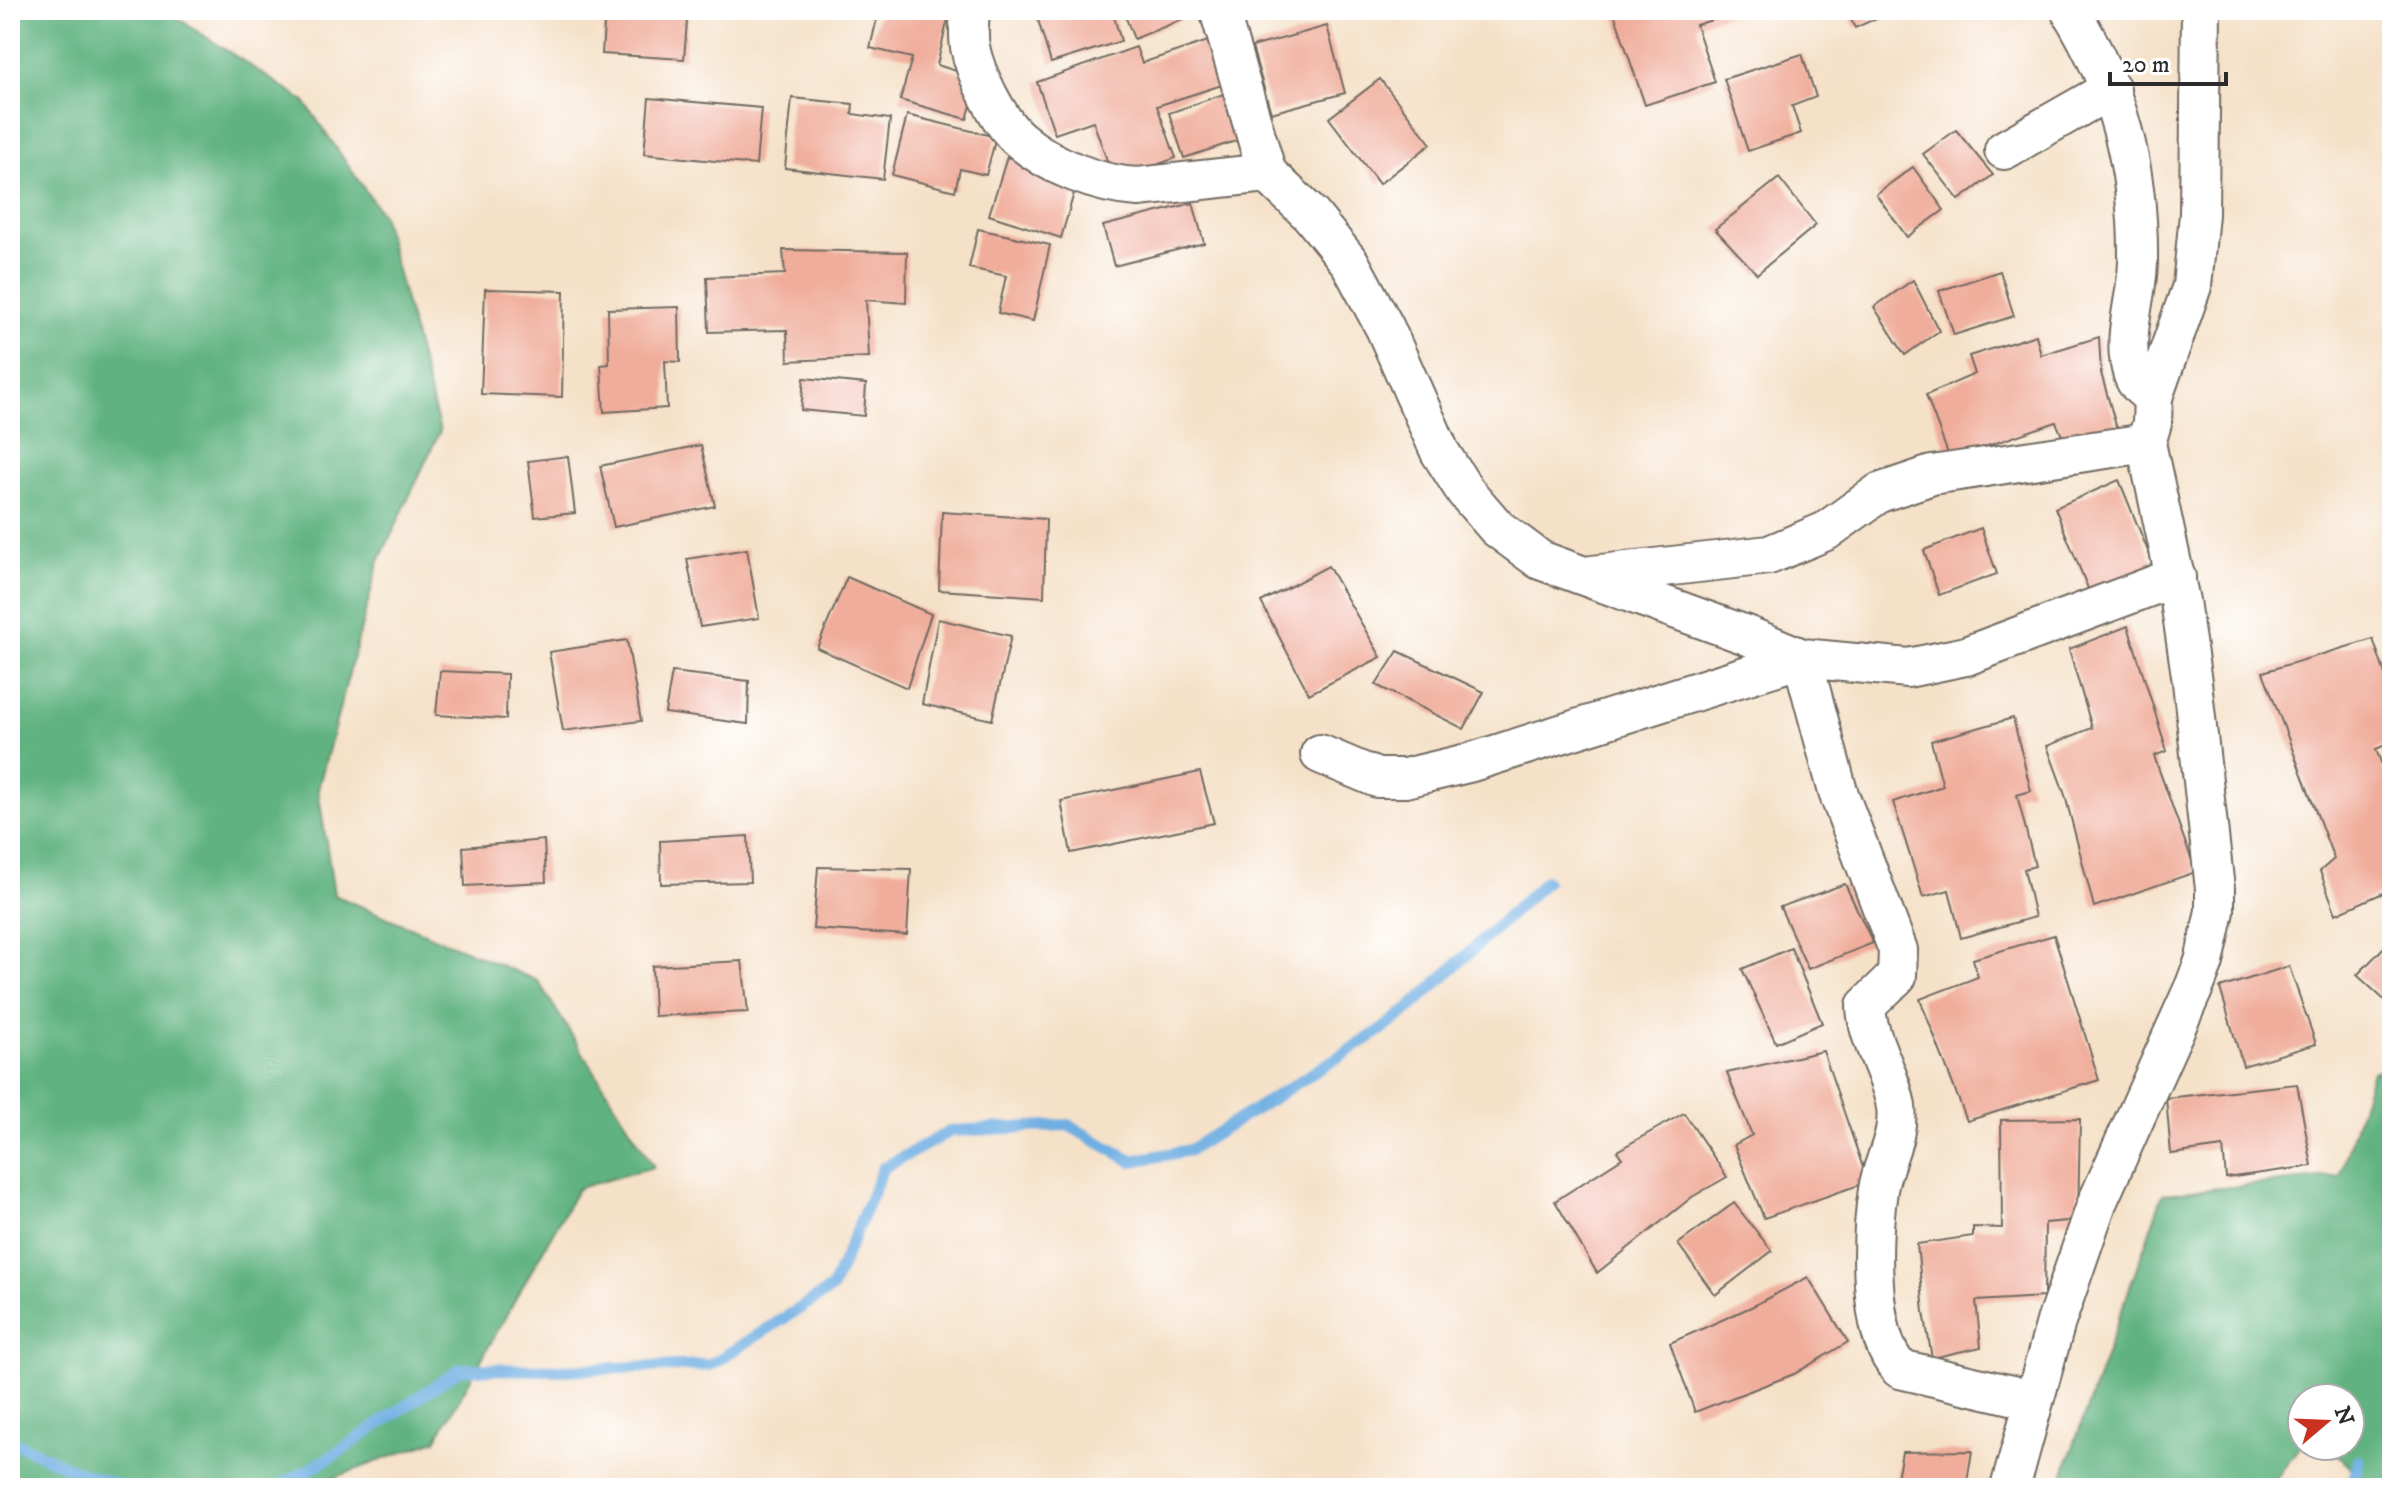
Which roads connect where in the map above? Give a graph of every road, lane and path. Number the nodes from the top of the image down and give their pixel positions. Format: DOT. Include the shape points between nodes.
graph roads {
  1 [pos="970,10"];
  2 [pos="1219,10"];
  3 [pos="2070,10"];
  4 [pos="2201,10"];
  5 [pos="2111,89"];
  6 [pos="2004,150"];
  7 [pos="1267,173"];
  8 [pos="2153,397"];
  9 [pos="2146,443"];
  10 [pos="1585,576"];
  11 [pos="2176,577"];
  12 [pos="1802,658"];
  13 [pos="1320,754"];
  14 [pos="2033,1400"];
  15 [pos="2010,1488"];
  1 -- 7 [label="street" via="970,47 983,82 1000,117 1033,150 1080,174 1121,186"];
  2 -- 7 [label="street"];
  3 -- 5 [label="street"];
  4 -- 8 [label="street" via="2199,214 2192,286"];
  5 -- 6 [label="street"];
  5 -- 8 [label="street" via="2134,194 2138,262 2130,360 2133,377"];
  7 -- 10 [label="street" via="1350,263 1440,452 1465,491 1497,528 1540,560"];
  8 -- 9 [label="street"];
  9 -- 10 [label="street" via="1932,475 1879,493 1826,531 1769,555"];
  9 -- 11 [label="street"];
  10 -- 12 [label="street"];
  11 -- 12 [label="street" via="1966,656 1908,668"];
  11 -- 14 [label="street" via="2215,911 2195,985 2097,1203"];
  12 -- 13 [label="street" via="1488,758 1405,778 1377,778"];
  12 -- 14 [label="street" via="1838,792 1898,950 1897,976 1866,1006 1896,1106 1895,1136 1878,1188 1874,1235 1876,1306 1885,1349 1900,1369"];
  14 -- 15 [label="street"];
}
